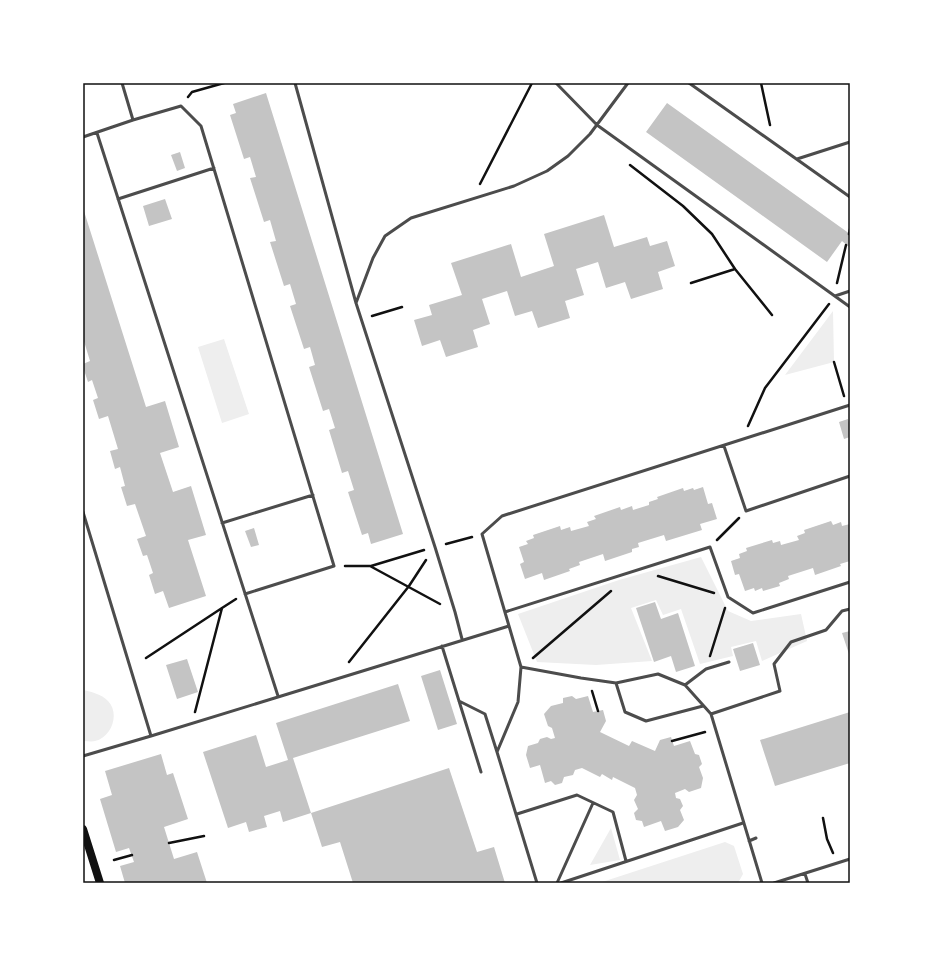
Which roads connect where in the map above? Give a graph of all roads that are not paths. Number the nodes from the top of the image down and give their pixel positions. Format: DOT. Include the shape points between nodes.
graph roads {
  1 [pos="122,83"];
  2 [pos="295,83"];
  3 [pos="556,83"];
  4 [pos="628,83"];
  5 [pos="689,83"];
  6 [pos="133,120"];
  7 [pos="597,125"];
  8 [pos="97,133"];
  9 [pos="83,137"];
  10 [pos="850,142"];
  11 [pos="797,159"];
  12 [pos="214,168"];
  13 [pos="850,197"];
  14 [pos="118,199"];
  15 [pos="850,291"];
  16 [pos="834,296"];
  17 [pos="356,303"];
  18 [pos="850,307"];
  19 [pos="848,405"];
  20 [pos="724,446"];
  21 [pos="850,476"];
  22 [pos="313,495"];
  23 [pos="83,512"];
  24 [pos="222,522"];
  25 [pos="850,582"];
  26 [pos="245,594"];
  27 [pos="850,609"];
  28 [pos="504,612"];
  29 [pos="509,626"];
  30 [pos="462,640"];
  31 [pos="442,646"];
  32 [pos="729,662"];
  33 [pos="522,667"];
  34 [pos="616,683"];
  35 [pos="685,685"];
  36 [pos="278,696"];
  37 [pos="459,700"];
  38 [pos="703,706"];
  39 [pos="710,714"];
  40 [pos="151,736"];
  41 [pos="497,752"];
  42 [pos="83,756"];
  43 [pos="481,772"];
  44 [pos="594,803"];
  45 [pos="517,814"];
  46 [pos="744,823"];
  47 [pos="83,829"];
  48 [pos="756,838"];
  49 [pos="749,841"];
  50 [pos="850,859"];
  51 [pos="626,861"];
  52 [pos="805,874"];
  53 [pos="100,883"];
  54 [pos="537,883"];
  55 [pos="556,883"];
  56 [pos="561,883"];
  57 [pos="762,883"];
  58 [pos="774,883"];
  59 [pos="808,883"];
  1 -- 6 [label="lane"];
  2 -- 17 [label="lane"];
  3 -- 7 [label="lane"];
  4 -- 7 [label="lane"];
  5 -- 11 [label="lane"];
  6 -- 8 [label="lane"];
  6 -- 12 [label="lane" via="181,106 201,126"];
  7 -- 16 [label="lane"];
  7 -- 17 [label="lane" via="568,156 547,171 514,186 411,218 385,236 373,258"];
  8 -- 9 [label="lane"];
  8 -- 14 [label="lane"];
  10 -- 11 [label="lane"];
  11 -- 13 [label="lane"];
  12 -- 14 [label="lane"];
  12 -- 22 [label="lane"];
  14 -- 24 [label="lane"];
  15 -- 16 [label="lane"];
  16 -- 18 [label="lane"];
  17 -- 30 [label="lane"];
  19 -- 20 [label="lane"];
  20 -- 21 [label="lane" via="746,511"];
  20 -- 28 [label="lane" via="502,516 482,534"];
  22 -- 24 [label="lane"];
  22 -- 26 [label="lane" via="334,566"];
  23 -- 40 [label="lane"];
  24 -- 26 [label="lane"];
  25 -- 28 [label="lane" via="753,613 728,597 710,547"];
  26 -- 36 [label="lane"];
  27 -- 39 [label="lane" via="842,611 826,630 791,642 774,664 780,690"];
  28 -- 29 [label="lane"];
  29 -- 30 [label="lane"];
  29 -- 33 [label="lane"];
  30 -- 31 [label="lane"];
  31 -- 36 [label="lane"];
  31 -- 37 [label="lane"];
  32 -- 35 [label="lane" via="706,669"];
  33 -- 34 [label="lane"];
  33 -- 41 [label="lane" via="518,702"];
  34 -- 35 [label="lane" via="658,674"];
  34 -- 38 [label="lane" via="625,712 646,721"];
  35 -- 38 [label="lane"];
  36 -- 40 [label="lane"];
  37 -- 41 [label="lane" via="485,714"];
  37 -- 43 [label="lane"];
  38 -- 39 [label="lane"];
  39 -- 46 [label="lane"];
  40 -- 42 [label="lane"];
  41 -- 45 [label="lane"];
  44 -- 45 [label="lane" via="577,795"];
  44 -- 51 [label="lane" via="613,812"];
  44 -- 55 [label="lane"];
  45 -- 54 [label="lane"];
  46 -- 49 [label="lane"];
  46 -- 51 [label="lane"];
  47 -- 53 [label="main road"];
  48 -- 49 [label="lane"];
  49 -- 57 [label="lane"];
  50 -- 52 [label="lane"];
  51 -- 56 [label="lane"];
  52 -- 58 [label="lane"];
  52 -- 59 [label="lane"];
}
